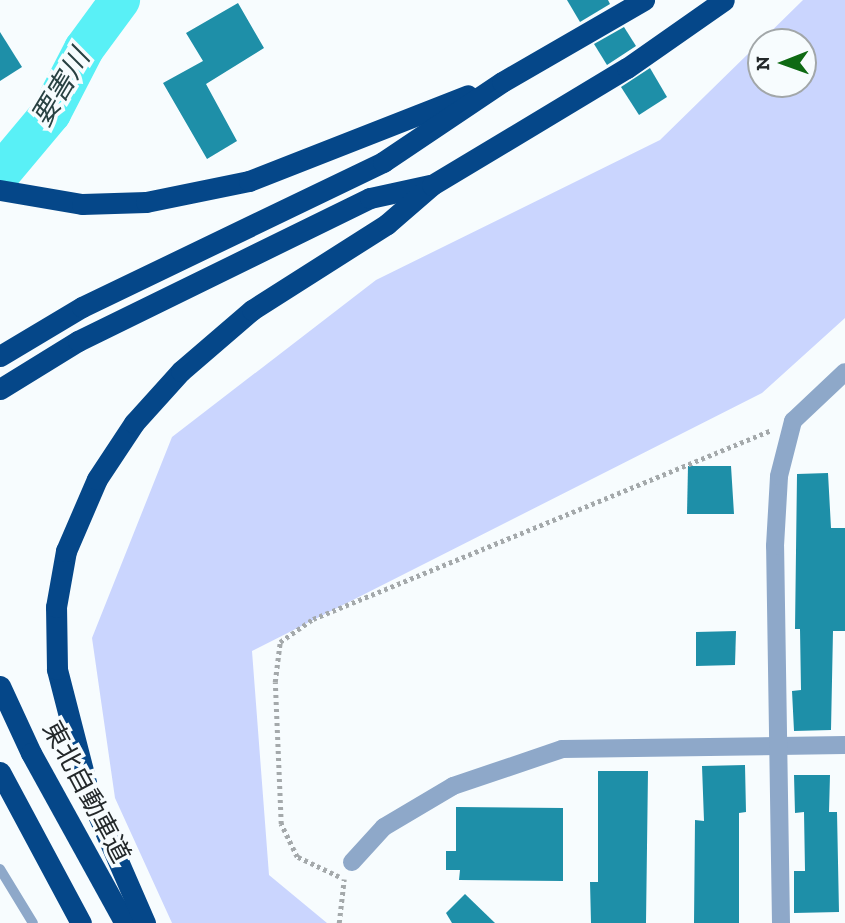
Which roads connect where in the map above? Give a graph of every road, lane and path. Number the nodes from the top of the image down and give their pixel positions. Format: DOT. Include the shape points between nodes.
graph roads {
  1 [pos="644,0"];
  2 [pos="724,0"];
  3 [pos="502,82"];
  4 [pos="432,185"];
  5 [pos="0,190"];
  6 [pos="0,355"];
  7 [pos="845,372"];
  8 [pos="0,389"];
  9 [pos="793,421"];
  10 [pos="0,686"];
  11 [pos="781,745"];
  12 [pos="845,745"];
  13 [pos="0,772"];
  14 [pos="352,862"];
  15 [pos="0,869"];
  16 [pos="344,879"];
  17 [pos="33,923"];
  18 [pos="81,923"];
  19 [pos="125,923"];
  20 [pos="145,923"];
  21 [pos="339,923"];
  22 [pos="781,923"];
  1 -- 3 [label="highway"];
  2 -- 4 [label="highway" via="627,68"];
  3 -- 5 [label="highway" via="249,181 146,202 36,200"];
  3 -- 6 [label="highway" via="383,162 82,307"];
  4 -- 8 [label="highway" via="370,198 78,341"];
  4 -- 20 [label="highway" via="387,224 252,310 181,371 134,423 97,479 66,551 56,607 57,669 66,714 89,794"];
  7 -- 9 [label="street"];
  9 -- 11 [label="street" via="779,476 775,546"];
  9 -- 16 [label="path" via="313,620 280,642 275,682 281,824 297,857"];
  10 -- 19 [label="highway, 東北自動車道" via="31,753"];
  11 -- 12 [label="street"];
  11 -- 14 [label="street" via="562,749 453,786 384,827"];
  11 -- 22 [label="street"];
  13 -- 18 [label="highway"];
  14 -- 16 [label="path"];
  15 -- 17 [label="lane"];
  16 -- 21 [label="path"];
}
